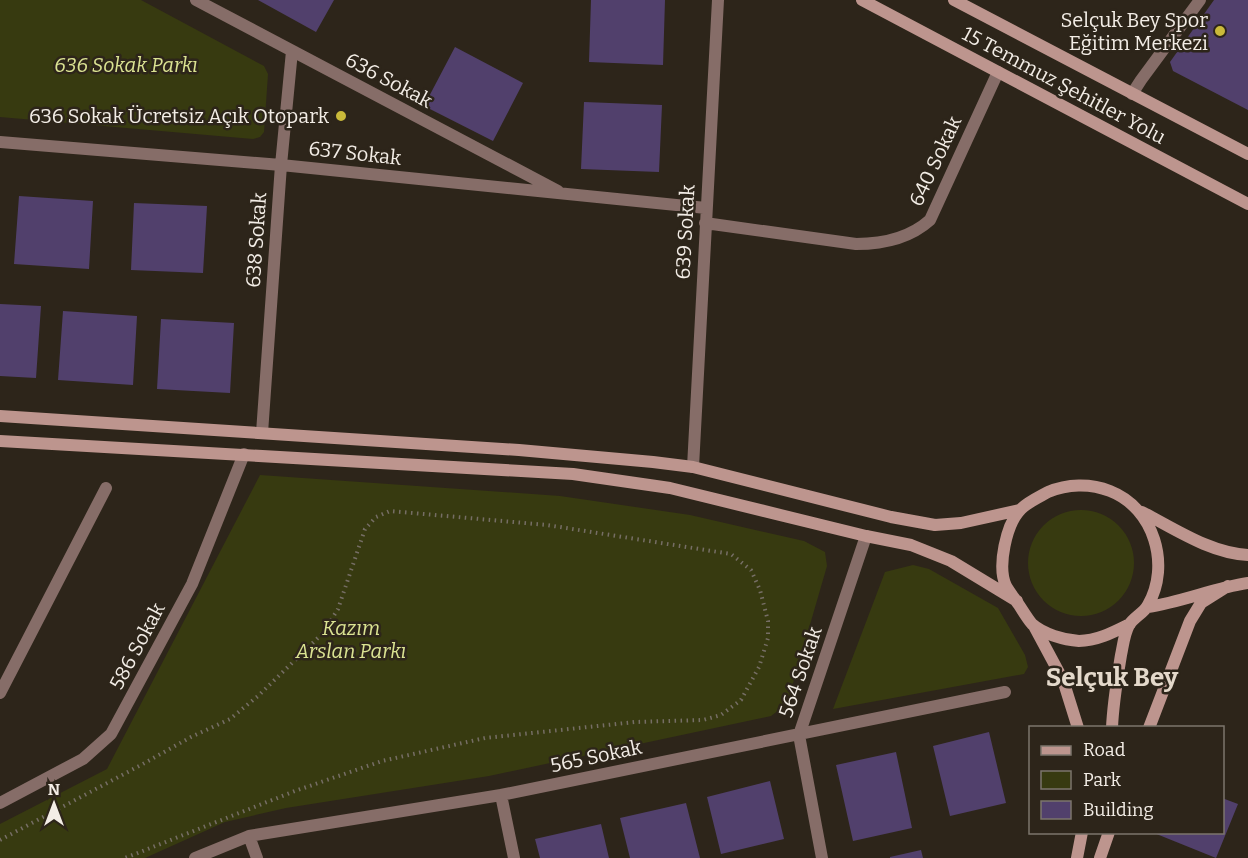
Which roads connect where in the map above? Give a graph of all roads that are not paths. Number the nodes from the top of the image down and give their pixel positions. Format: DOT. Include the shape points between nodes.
graph roads {
  1 [pos="196,0"];
  2 [pos="718,0"];
  3 [pos="862,0"];
  4 [pos="954,0"];
  5 [pos="1200,0"];
  6 [pos="292,51"];
  7 [pos="998,72"];
  8 [pos="1132,94"];
  9 [pos="0,142"];
  10 [pos="1248,154"];
  11 [pos="281,165"];
  12 [pos="564,195"];
  13 [pos="1248,204"];
  14 [pos="706,208"];
  15 [pos="705,223"];
  16 [pos="0,416"];
  17 [pos="262,432"];
  18 [pos="0,441"];
  19 [pos="244,454"];
  20 [pos="693,467"];
  21 [pos="106,488"];
  22 [pos="1020,510"];
  23 [pos="1142,512"];
  24 [pos="867,536"];
  25 [pos="1248,555"];
  26 [pos="1248,583"];
  27 [pos="1228,586"];
  28 [pos="1017,601"];
  29 [pos="1148,607"];
  30 [pos="1130,624"];
  31 [pos="1033,625"];
  32 [pos="1005,692"];
  33 [pos="0,693"];
  34 [pos="1077,726"];
  35 [pos="1112,726"];
  36 [pos="1150,726"];
  37 [pos="799,735"];
  38 [pos="501,795"];
  39 [pos="0,803"];
  40 [pos="1082,834"];
  41 [pos="249,836"];
  42 [pos="1106,837"];
  43 [pos="195,858"];
  44 [pos="257,858"];
  45 [pos="514,858"];
  46 [pos="822,858"];
  47 [pos="1077,858"];
  48 [pos="1100,858"];
  1 -- 6 [label="street, 636 Sokak"];
  2 -- 14 [label="street, 639 Sokak"];
  3 -- 7 [label="street, 15 Temmuz Şehitler Yolu"];
  4 -- 8 [label="street, 15 Temmuz Şehitler Yolu"];
  5 -- 8 [label="street"];
  6 -- 11 [label="street, 638 Sokak"];
  6 -- 12 [label="street, 636 Sokak"];
  7 -- 13 [label="street, 15 Temmuz Şehitler Yolu"];
  7 -- 15 [label="street, 640 Sokak" via="930,220 920,229 892,240 856,244"];
  8 -- 10 [label="street, 15 Temmuz Şehitler Yolu"];
  9 -- 11 [label="street, 637 Sokak"];
  11 -- 12 [label="street, 637 Sokak"];
  11 -- 17 [label="street, 638 Sokak"];
  12 -- 14 [label="street, 637 Sokak"];
  14 -- 15 [label="street, 639 Sokak"];
  15 -- 20 [label="street, 639 Sokak"];
  16 -- 17 [label="street"];
  17 -- 20 [label="street"];
  18 -- 19 [label="street"];
  19 -- 24 [label="street" via="573,474 670,488"];
  19 -- 39 [label="street, 586 Sokak" via="192,584 111,734 83,759"];
  20 -- 22 [label="street" via="935,525"];
  21 -- 33 [label="street"];
  22 -- 23 [label="street" via="1060,487 1085,485 1111,491"];
  22 -- 28 [label="street" via="1007,536 1002,560 1005,585"];
  23 -- 25 [label="street" via="1220,550"];
  23 -- 29 [label="street" via="1158,552 1157,578"];
  24 -- 28 [label="street" via="911,545 951,561"];
  24 -- 37 [label="street, 564 Sokak"];
  26 -- 27 [label="street"];
  27 -- 29 [label="street"];
  27 -- 36 [label="street" via="1201,603 1190,621"];
  28 -- 31 [label="street"];
  29 -- 30 [label="street"];
  30 -- 31 [label="street" via="1106,636 1080,641 1055,636"];
  30 -- 35 [label="street" via="1115,684"];
  31 -- 34 [label="street" via="1063,680"];
  32 -- 37 [label="street, 565 Sokak"];
  37 -- 38 [label="street, 565 Sokak"];
  37 -- 46 [label="street, 564 Sokak"];
  38 -- 41 [label="street, 565 Sokak"];
  38 -- 45 [label="street"];
  40 -- 47 [label="street"];
  41 -- 43 [label="street, 565 Sokak"];
  41 -- 44 [label="street"];
  42 -- 48 [label="street"];
}
